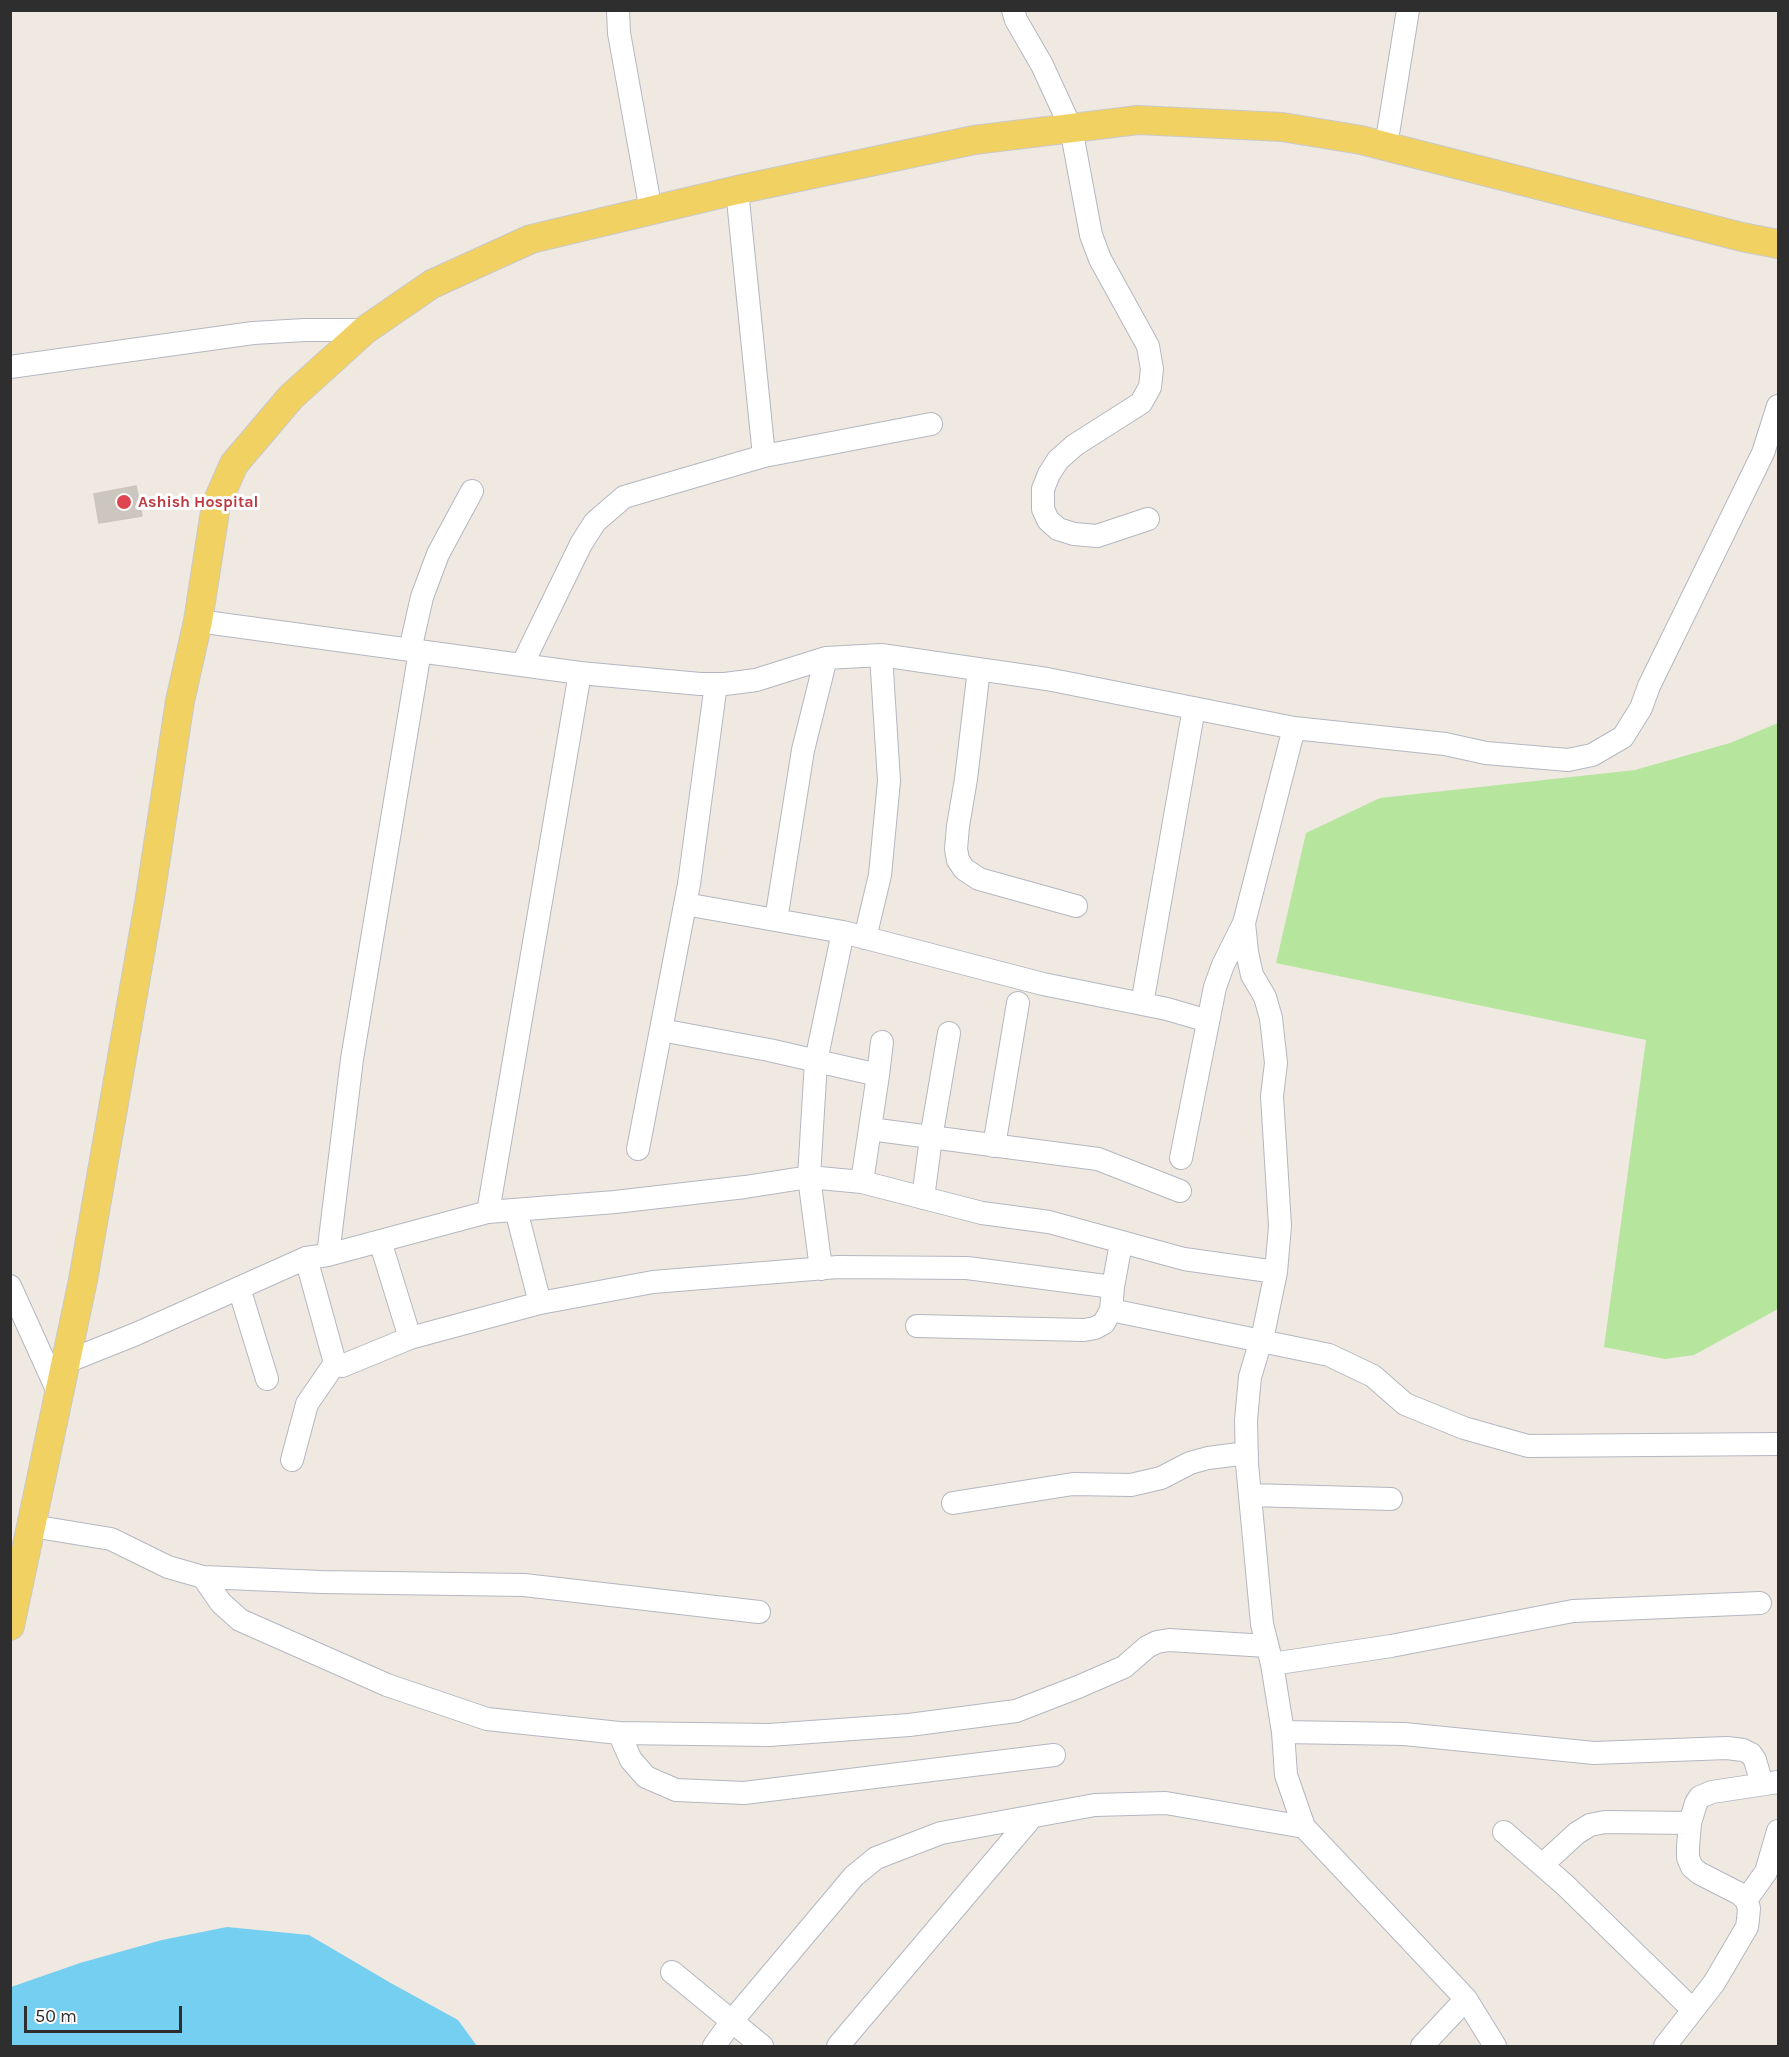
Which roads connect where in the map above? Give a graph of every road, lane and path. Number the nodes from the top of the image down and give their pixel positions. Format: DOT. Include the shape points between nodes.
graph roads {
  1 [pos="618,10"];
  2 [pos="1013,10"];
  3 [pos="1408,10"];
  4 [pos="1071,128"];
  5 [pos="1386,146"];
  6 [pos="737,190"];
  7 [pos="651,211"];
  8 [pos="1779,243"];
  9 [pos="365,330"];
  10 [pos="10,367"];
  11 [pos="1779,406"];
  12 [pos="931,424"];
  13 [pos="764,456"];
  14 [pos="472,491"];
  15 [pos="1148,519"];
  16 [pos="198,621"];
  17 [pos="415,650"];
  18 [pos="880,655"];
  19 [pos="826,658"];
  20 [pos="522,665"];
  21 [pos="979,669"];
  22 [pos="580,673"];
  23 [pos="716,684"];
  24 [pos="1194,708"];
  25 [pos="1294,728"];
  26 [pos="685,904"];
  27 [pos="1076,906"];
  28 [pos="776,920"];
  29 [pos="1244,923"];
  30 [pos="854,935"];
  31 [pos="1018,1003"];
  32 [pos="1143,1004"];
  33 [pos="1208,1021"];
  34 [pos="949,1033"];
  35 [pos="659,1039"];
  36 [pos="882,1042"];
  37 [pos="816,1061"];
  38 [pos="878,1075"];
  39 [pos="870,1129"];
  40 [pos="930,1137"];
  41 [pos="994,1146"];
  42 [pos="638,1149"];
  43 [pos="1181,1158"];
  44 [pos="809,1177"];
  45 [pos="862,1182"];
  46 [pos="1180,1191"];
  47 [pos="923,1198"];
  48 [pos="516,1210"];
  49 [pos="488,1212"];
  50 [pos="380,1241"];
  51 [pos="1121,1243"];
  52 [pos="328,1255"];
  53 [pos="306,1258"];
  54 [pos="821,1269"];
  55 [pos="1276,1272"];
  56 [pos="10,1286"];
  57 [pos="1113,1287"];
  58 [pos="239,1288"];
  59 [pos="540,1303"];
  60 [pos="1111,1310"];
  61 [pos="917,1326"];
  62 [pos="410,1338"];
  63 [pos="1261,1340"];
  64 [pos="66,1362"];
  65 [pos="335,1362"];
  66 [pos="267,1379"];
  67 [pos="59,1394"];
  68 [pos="1779,1444"];
  69 [pos="1247,1453"];
  70 [pos="292,1460"];
  71 [pos="1250,1495"];
  72 [pos="1391,1499"];
  73 [pos="953,1503"];
  74 [pos="32,1526"];
  75 [pos="203,1577"];
  76 [pos="1760,1603"];
  77 [pos="759,1612"];
  78 [pos="10,1626"];
  79 [pos="1269,1655"];
  80 [pos="1283,1732"];
  81 [pos="619,1733"];
  82 [pos="1054,1755"];
  83 [pos="1770,1783"];
  84 [pos="1032,1817"];
  85 [pos="1690,1823"];
  86 [pos="1304,1827"];
  87 [pos="1779,1831"];
  88 [pos="1504,1832"];
  89 [pos="1542,1865"];
  90 [pos="1746,1900"];
  91 [pos="672,1972"];
  92 [pos="1466,1999"];
  93 [pos="1693,2010"];
  94 [pos="732,2021"];
  95 [pos="714,2046"];
  96 [pos="762,2046"];
  97 [pos="838,2046"];
  98 [pos="1422,2046"];
  99 [pos="1495,2046"];
  100 [pos="1665,2046"];
  1 -- 7 [label="street"];
  2 -- 4 [label="street"];
  3 -- 5 [label="street"];
  4 -- 5 [label="main road" via="1138,120 1282,127"];
  4 -- 6 [label="main road" via="974,140"];
  4 -- 15 [label="street" via="1091,235 1100,259 1149,346 1152,369 1150,387 1141,403 1058,460 1043,489 1043,509 1058,529 1074,534 1097,536"];
  5 -- 8 [label="main road" via="1742,237"];
  6 -- 7 [label="main road"];
  6 -- 13 [label="street"];
  7 -- 9 [label="main road" via="531,239 432,284"];
  9 -- 10 [label="street" via="254,333"];
  9 -- 16 [label="main road" via="291,397 234,464 216,505"];
  11 -- 25 [label="street" via="1763,453 1641,708 1623,737 1592,755 1568,760"];
  12 -- 13 [label="street"];
  13 -- 20 [label="street" via="624,497 595,522"];
  14 -- 17 [label="street" via="438,554 422,597"];
  16 -- 17 [label="street"];
  16 -- 64 [label="main road" via="180,701 86,1268"];
  17 -- 20 [label="street"];
  17 -- 52 [label="street" via="354,1049"];
  18 -- 19 [label="street"];
  18 -- 21 [label="street"];
  18 -- 30 [label="street" via="890,781 880,875"];
  19 -- 23 [label="street" via="756,680"];
  19 -- 28 [label="street" via="803,750"];
  20 -- 22 [label="street"];
  21 -- 24 [label="street"];
  21 -- 27 [label="street" via="958,826 958,860 979,879"];
  22 -- 23 [label="street"];
  22 -- 49 [label="street"];
  23 -- 26 [label="street"];
  24 -- 25 [label="street"];
  24 -- 32 [label="street"];
  25 -- 29 [label="street"];
  26 -- 28 [label="street"];
  26 -- 35 [label="street"];
  28 -- 30 [label="street"];
  29 -- 33 [label="street" via="1223,965"];
  29 -- 55 [label="street" via="1252,975 1271,1018 1276,1063 1272,1096 1280,1226"];
  30 -- 32 [label="street" via="1043,984"];
  30 -- 37 [label="street"];
  31 -- 41 [label="street"];
  32 -- 33 [label="street"];
  33 -- 43 [label="street"];
  34 -- 40 [label="street"];
  35 -- 37 [label="street"];
  35 -- 42 [label="street"];
  36 -- 38 [label="street"];
  37 -- 38 [label="street"];
  37 -- 44 [label="street"];
  38 -- 39 [label="street"];
  39 -- 40 [label="street"];
  39 -- 45 [label="street"];
  40 -- 41 [label="street"];
  40 -- 47 [label="street"];
  41 -- 46 [label="street" via="1098,1160"];
  44 -- 45 [label="street"];
  44 -- 48 [label="street" via="615,1202"];
  44 -- 54 [label="street"];
  45 -- 47 [label="street"];
  47 -- 51 [label="street" via="982,1213 1049,1222"];
  48 -- 49 [label="street"];
  48 -- 59 [label="street"];
  49 -- 50 [label="street"];
  50 -- 52 [label="street"];
  50 -- 62 [label="street"];
  51 -- 55 [label="street" via="1184,1259"];
  51 -- 57 [label="street"];
  52 -- 53 [label="street"];
  53 -- 58 [label="street"];
  53 -- 65 [label="street"];
  54 -- 57 [label="street" via="967,1268"];
  54 -- 59 [label="street" via="653,1282"];
  55 -- 63 [label="street"];
  56 -- 67 [label="street"];
  57 -- 60 [label="street"];
  58 -- 64 [label="street"];
  58 -- 66 [label="street"];
  59 -- 62 [label="street"];
  60 -- 61 [label="street" via="1104,1323 1084,1330"];
  60 -- 63 [label="street"];
  62 -- 65 [label="street" via="342,1366"];
  63 -- 68 [label="street" via="1329,1355 1373,1376 1405,1404 1464,1428 1528,1446"];
  63 -- 69 [label="street" via="1250,1377"];
  64 -- 67 [label="main road"];
  65 -- 70 [label="street" via="307,1404"];
  67 -- 74 [label="main road"];
  69 -- 71 [label="street"];
  69 -- 73 [label="street" via="1208,1458 1161,1478 1131,1485 1073,1484"];
  71 -- 72 [label="street"];
  71 -- 79 [label="street" via="1262,1624"];
  74 -- 75 [label="street" via="111,1539 168,1567"];
  74 -- 78 [label="main road"];
  75 -- 77 [label="street" via="524,1585"];
  75 -- 81 [label="street" via="221,1603 240,1620 387,1685 488,1719"];
  76 -- 79 [label="street" via="1573,1611 1391,1646"];
  79 -- 80 [label="street"];
  79 -- 81 [label="street" via="1169,1640 1147,1647 1124,1667 1016,1711 909,1725 769,1735"];
  80 -- 83 [label="street" via="1404,1734 1594,1754 1727,1748 1751,1754"];
  80 -- 86 [label="street" via="1286,1775"];
  81 -- 82 [label="street" via="631,1760 646,1777 676,1790 744,1793"];
  83 -- 85 [label="street" via="1700,1797"];
  84 -- 86 [label="street" via="1095,1805 1166,1803"];
  84 -- 94 [label="street" via="940,1833 876,1858 854,1876"];
  84 -- 97 [label="street"];
  85 -- 89 [label="street" via="1590,1825"];
  85 -- 90 [label="street" via="1688,1858 1692,1867"];
  86 -- 92 [label="street"];
  87 -- 90 [label="street" via="1766,1872"];
  88 -- 89 [label="street"];
  89 -- 93 [label="street"];
  90 -- 93 [label="street" via="1747,1927"];
  91 -- 94 [label="street"];
  92 -- 98 [label="street"];
  92 -- 99 [label="street"];
  93 -- 100 [label="street"];
  94 -- 95 [label="street"];
  94 -- 96 [label="street"];
}
